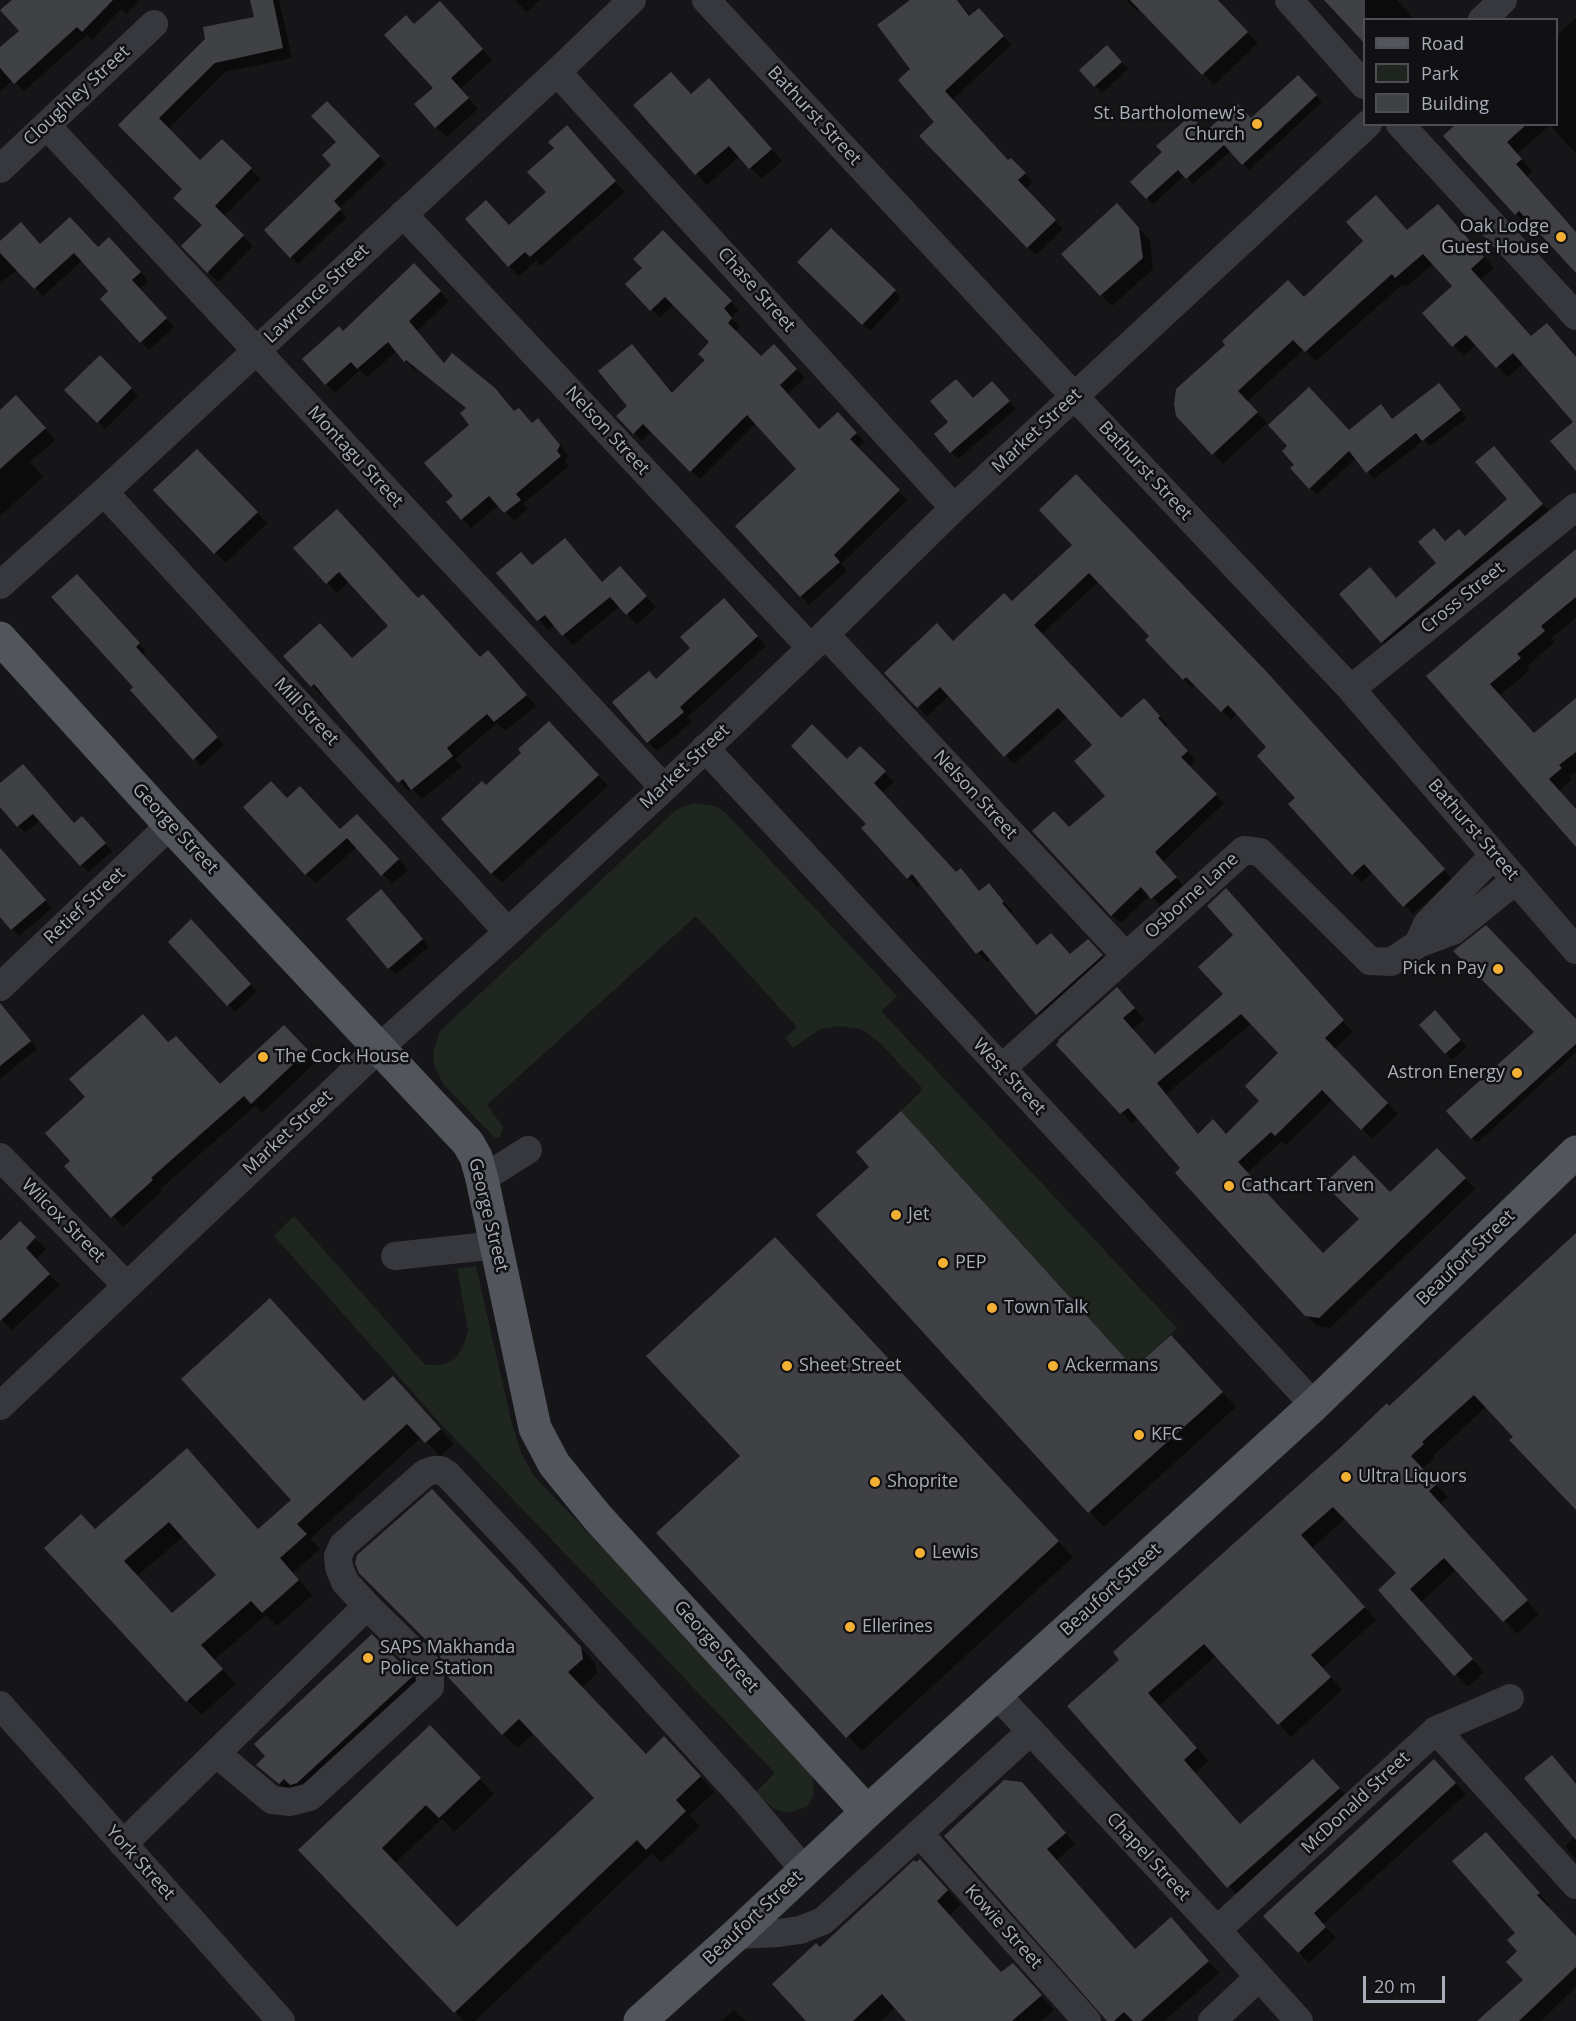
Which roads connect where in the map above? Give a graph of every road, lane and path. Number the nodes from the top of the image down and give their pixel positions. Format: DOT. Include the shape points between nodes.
graph roads {
  1 [pos="632,0"];
  2 [pos="706,0"];
  3 [pos="1289,0"];
  4 [pos="1503,0"];
  5 [pos="1484,18"];
  6 [pos="154,24"];
  7 [pos="557,72"];
  8 [pos="1363,83"];
  9 [pos="47,126"];
  10 [pos="1366,126"];
  11 [pos="1402,126"];
  12 [pos="0,169"];
  13 [pos="403,214"];
  14 [pos="1576,316"];
  15 [pos="256,351"];
  16 [pos="1075,397"];
  17 [pos="104,492"];
  18 [pos="1576,507"];
  19 [pos="954,508"];
  20 [pos="0,585"];
  21 [pos="0,638"];
  22 [pos="818,641"];
  23 [pos="1351,689"];
  24 [pos="705,748"];
  25 [pos="664,788"];
  26 [pos="170,825"];
  27 [pos="1494,855"];
  28 [pos="1516,880"];
  29 [pos="508,932"];
  30 [pos="1418,944"];
  31 [pos="1576,950"];
  32 [pos="1125,956"];
  33 [pos="0,987"];
  34 [pos="379,1048"];
  35 [pos="1002,1068"];
  36 [pos="528,1150"];
  37 [pos="1576,1152"];
  38 [pos="0,1156"];
  39 [pos="482,1179"];
  40 [pos="497,1245"];
  41 [pos="395,1256"];
  42 [pos="126,1285"];
  43 [pos="1314,1405"];
  44 [pos="0,1406"];
  45 [pos="367,1606"];
  46 [pos="996,1694"];
  47 [pos="1510,1698"];
  48 [pos="0,1705"];
  49 [pos="1436,1730"];
  50 [pos="1031,1731"];
  51 [pos="217,1754"];
  52 [pos="867,1812"];
  53 [pos="919,1833"];
  54 [pos="123,1844"];
  55 [pos="804,1870"];
  56 [pos="1576,1885"];
  57 [pos="1217,1930"];
  58 [pos="736,1935"];
  59 [pos="1258,1978"];
  60 [pos="281,2021"];
  61 [pos="640,2021"];
  62 [pos="1087,2021"];
  63 [pos="1212,2021"];
  64 [pos="1299,2021"];
  1 -- 7 [label="street, Lawrence Street"];
  2 -- 16 [label="street, Bathurst Street"];
  3 -- 8 [label="street"];
  4 -- 5 [label="street"];
  6 -- 9 [label="street, Cloughley Street"];
  7 -- 13 [label="street, Lawrence Street"];
  7 -- 19 [label="street, Chase Street"];
  9 -- 12 [label="street, Cloughley Street"];
  9 -- 15 [label="street, Montagu Street"];
  10 -- 16 [label="street, Market Street"];
  11 -- 14 [label="street"];
  13 -- 15 [label="street, Lawrence Street"];
  13 -- 22 [label="street, Nelson Street"];
  15 -- 17 [label="street, Lawrence Street"];
  15 -- 25 [label="street, Montagu Street"];
  16 -- 19 [label="street, Market Street"];
  16 -- 23 [label="street, Bathurst Street"];
  17 -- 20 [label="street, Lawrence Street"];
  17 -- 29 [label="street, Mill Street"];
  18 -- 23 [label="street, Cross Street"];
  19 -- 22 [label="street, Market Street"];
  21 -- 26 [label="main road, George Street"];
  22 -- 24 [label="street, Market Street"];
  22 -- 32 [label="street, Nelson Street"];
  23 -- 27 [label="street, Bathurst Street"];
  24 -- 25 [label="street, Market Street"];
  24 -- 35 [label="street, West Street"];
  25 -- 29 [label="street, Market Street"];
  26 -- 33 [label="street, Retief Street"];
  26 -- 34 [label="main road, George Street"];
  27 -- 28 [label="street, Bathurst Street"];
  27 -- 30 [label="street, Osborne Lane" via="1427,924"];
  28 -- 30 [label="street, Osborne Lane" via="1454,931"];
  28 -- 31 [label="street, Bathurst Street"];
  29 -- 34 [label="street, Market Street"];
  30 -- 32 [label="street, Osborne Lane" via="1391,962 1370,961 1260,852 1244,850"];
  32 -- 35 [label="street, Osborne Lane"];
  34 -- 39 [label="main road, George Street" via="468,1143"];
  34 -- 42 [label="street, Market Street"];
  35 -- 43 [label="street, West Street"];
  36 -- 39 [label="street"];
  37 -- 43 [label="main road, Beaufort Street"];
  38 -- 42 [label="street, Wilcox Street"];
  39 -- 40 [label="main road, George Street"];
  40 -- 41 [label="street"];
  40 -- 52 [label="main road, George Street" via="535,1428 554,1464 606,1527"];
  42 -- 44 [label="street, Market Street"];
  43 -- 46 [label="main road, Beaufort Street"];
  45 -- 51 [label="street"];
  45 -- 51 [label="street" via="425,1663 430,1688 310,1797 290,1802 272,1800"];
  45 -- 55 [label="street" via="345,1582 339,1567 343,1545 425,1473 441,1470 747,1802"];
  46 -- 50 [label="street, Chapel Street"];
  46 -- 52 [label="main road, Beaufort Street"];
  47 -- 49 [label="street, McDonald Street"];
  48 -- 54 [label="street, York Street"];
  49 -- 56 [label="street"];
  49 -- 57 [label="street, McDonald Street"];
  50 -- 53 [label="street"];
  50 -- 57 [label="street, Chapel Street"];
  51 -- 54 [label="street"];
  52 -- 55 [label="main road, Beaufort Street"];
  53 -- 58 [label="street" via="823,1921 800,1930"];
  53 -- 62 [label="street, Kowie Street"];
  54 -- 60 [label="street, York Street"];
  55 -- 58 [label="main road, Beaufort Street"];
  57 -- 59 [label="street, Chapel Street"];
  58 -- 61 [label="main road, Beaufort Street"];
  59 -- 63 [label="street"];
  59 -- 64 [label="street, Chapel Street"];
}
